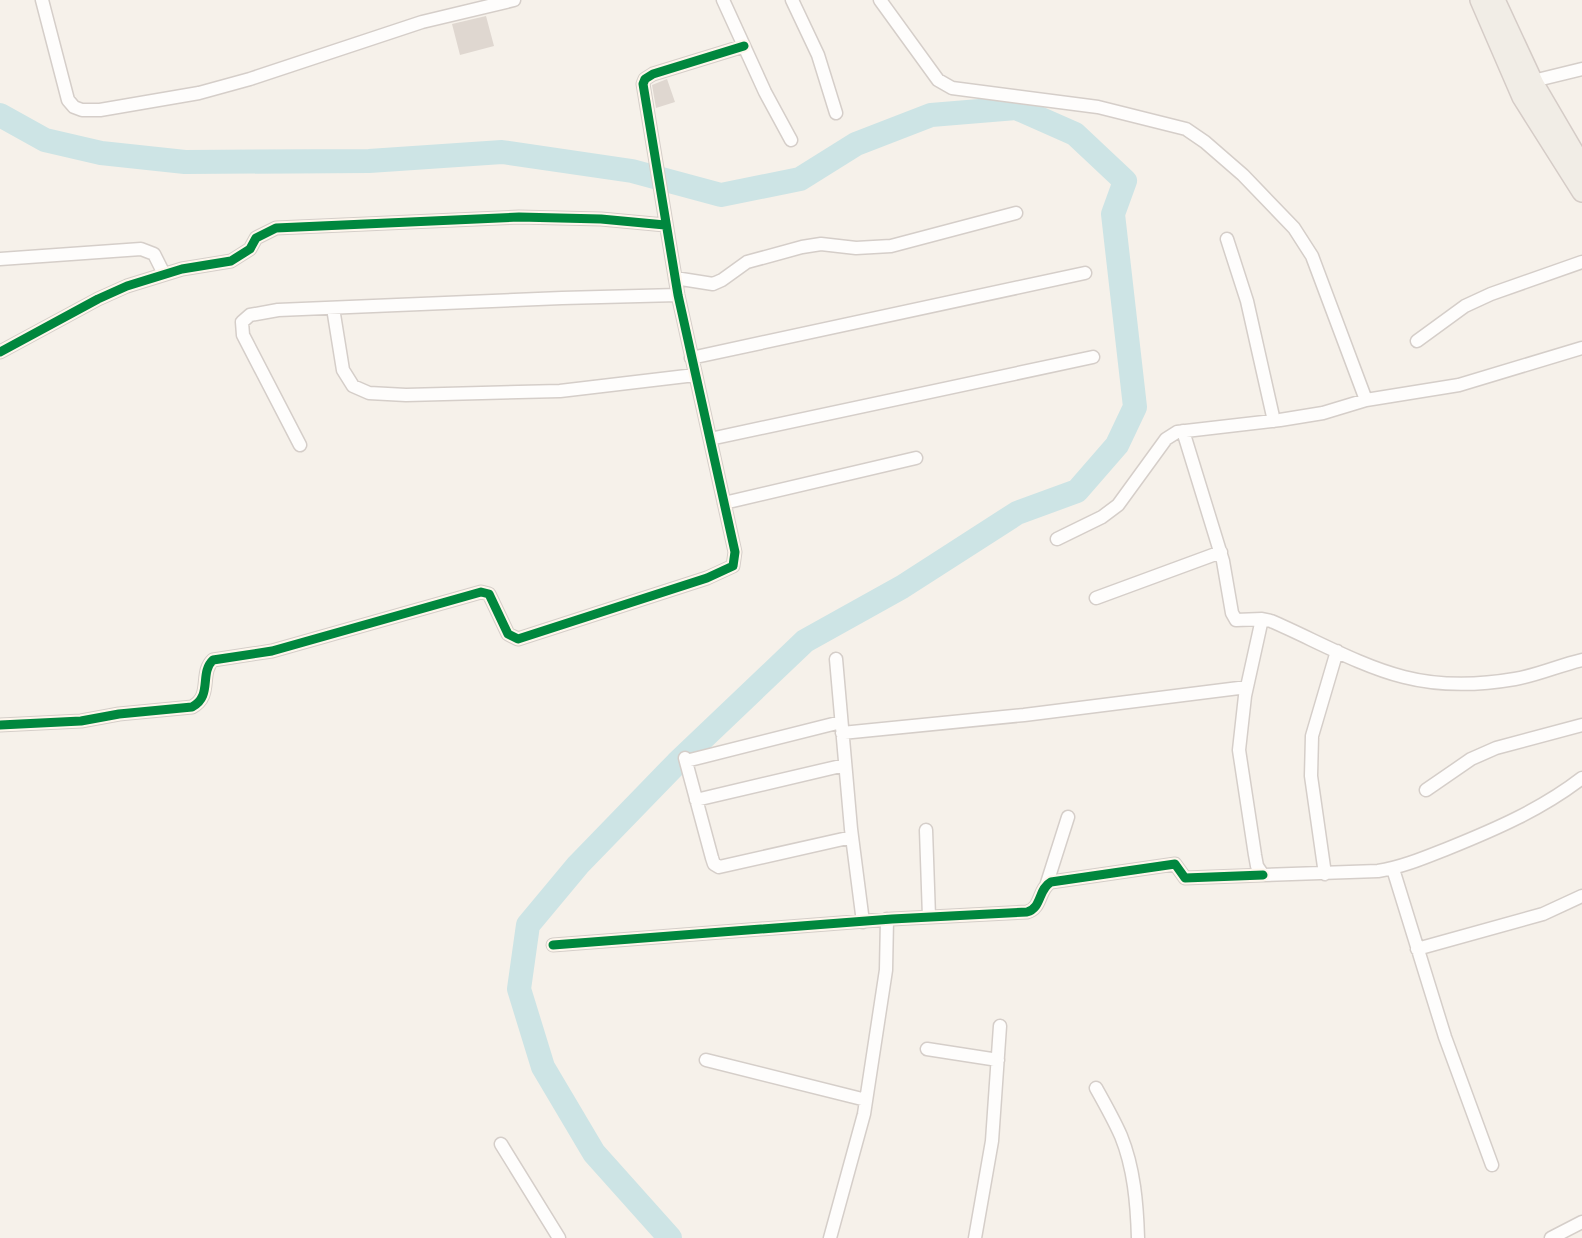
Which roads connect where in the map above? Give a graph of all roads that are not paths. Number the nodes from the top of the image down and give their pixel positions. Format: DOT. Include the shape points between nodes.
graph roads {
  1 [pos="42,0"];
  2 [pos="514,0"];
  3 [pos="723,0"];
  4 [pos="792,0"];
  5 [pos="880,0"];
  6 [pos="1480,0"];
  7 [pos="1495,0"];
  8 [pos="744,46"];
  9 [pos="1582,69"];
  10 [pos="1532,81"];
  11 [pos="836,113"];
  12 [pos="791,140"];
  13 [pos="1582,166"];
  14 [pos="1582,192"];
  15 [pos="1016,213"];
  16 [pos="664,221"];
  17 [pos="1227,239"];
  18 [pos="0,258"];
  19 [pos="1582,262"];
  20 [pos="1085,273"];
  21 [pos="164,274"];
  22 [pos="675,278"];
  23 [pos="678,295"];
  24 [pos="333,308"];
  25 [pos="1417,341"];
  26 [pos="1582,348"];
  27 [pos="0,352"];
  28 [pos="1093,357"];
  29 [pos="691,358"];
  30 [pos="695,375"];
  31 [pos="1366,400"];
  32 [pos="1274,421"];
  33 [pos="1183,431"];
  34 [pos="710,439"];
  35 [pos="300,444"];
  36 [pos="916,458"];
  37 [pos="724,503"];
  38 [pos="1057,539"];
  39 [pos="1221,552"];
  40 [pos="1096,598"];
  41 [pos="1262,619"];
  42 [pos="1337,651"];
  43 [pos="836,659"];
  44 [pos="1582,660"];
  45 [pos="1247,687"];
  46 [pos="1582,725"];
  47 [pos="0,726"];
  48 [pos="841,727"];
  49 [pos="845,765"];
  50 [pos="1582,778"];
  51 [pos="1426,790"];
  52 [pos="696,800"];
  53 [pos="1068,817"];
  54 [pos="926,831"];
  55 [pos="852,837"];
  56 [pos="1393,869"];
  57 [pos="1325,874"];
  58 [pos="1263,875"];
  59 [pos="1047,883"];
  60 [pos="1582,896"];
  61 [pos="929,917"];
  62 [pos="887,919"];
  63 [pos="863,922"];
  64 [pos="553,945"];
  65 [pos="1417,949"];
  66 [pos="1000,1026"];
  67 [pos="927,1049"];
  68 [pos="706,1060"];
  69 [pos="998,1060"];
  70 [pos="1096,1088"];
  71 [pos="866,1100"];
  72 [pos="500,1144"];
  73 [pos="1492,1165"];
  74 [pos="1582,1222"];
  75 [pos="1556,1237"];
  76 [pos="559,1238"];
  77 [pos="830,1238"];
  78 [pos="975,1238"];
  79 [pos="1138,1238"];
  1 -- 2 [label="street" via="68,100 82,110 100,110 199,93 422,22"];
  3 -- 8 [label="street"];
  4 -- 11 [label="street" via="818,55"];
  5 -- 31 [label="street" via="938,80 952,88 1098,107 1186,129 1205,142 1294,228 1312,256"];
  6 -- 14 [label="main road" via="1522,97"];
  7 -- 10 [label="main road"];
  8 -- 12 [label="street"];
  8 -- 16 [label="street" via="645,79"];
  9 -- 10 [label="street"];
  10 -- 13 [label="main road"];
  15 -- 22 [label="street" via="891,246 802,247 747,262 713,284"];
  16 -- 21 [label="street" via="519,217 276,228 263,232 243,255 231,261"];
  16 -- 22 [label="street"];
  17 -- 32 [label="street" via="1247,301"];
  18 -- 21 [label="street" via="141,249 154,254"];
  19 -- 25 [label="street" via="1465,306"];
  20 -- 29 [label="street"];
  21 -- 27 [label="street" via="98,299"];
  22 -- 23 [label="street"];
  23 -- 24 [label="street"];
  23 -- 29 [label="street"];
  24 -- 30 [label="street" via="343,370 353,386 369,393 548,392"];
  24 -- 35 [label="street" via="257,313 242,322 243,335"];
  26 -- 31 [label="street" via="1459,386"];
  28 -- 34 [label="street"];
  29 -- 30 [label="street"];
  30 -- 34 [label="street"];
  31 -- 32 [label="street"];
  32 -- 33 [label="street"];
  33 -- 38 [label="street" via="1166,439 1118,505"];
  33 -- 39 [label="street"];
  34 -- 37 [label="street"];
  36 -- 37 [label="street"];
  37 -- 47 [label="street" via="735,560 729,570 524,638 508,634 491,597 481,592 304,643 214,660 208,665 205,693 192,708"];
  39 -- 40 [label="street"];
  39 -- 41 [label="street" via="1233,617"];
  41 -- 42 [label="street"];
  41 -- 45 [label="street"];
  42 -- 44 [label="street" via="1403,677 1442,682 1518,678"];
  42 -- 57 [label="street" via="1312,736 1311,776"];
  43 -- 48 [label="street"];
  45 -- 48 [label="street" via="1024,715"];
  45 -- 58 [label="street" via="1239,750 1257,866"];
  46 -- 51 [label="street" via="1496,748"];
  48 -- 49 [label="street"];
  48 -- 52 [label="street" via="686,760"];
  49 -- 52 [label="street"];
  49 -- 55 [label="street"];
  50 -- 56 [label="street" via="1526,814"];
  52 -- 55 [label="street" via="714,864 719,866"];
  53 -- 59 [label="street"];
  54 -- 61 [label="street"];
  55 -- 63 [label="street"];
  56 -- 57 [label="street"];
  56 -- 65 [label="street"];
  57 -- 58 [label="street"];
  58 -- 59 [label="street" via="1185,878 1175,864"];
  59 -- 61 [label="street" via="1031,911"];
  60 -- 65 [label="street" via="1543,914"];
  61 -- 62 [label="street"];
  62 -- 63 [label="street"];
  62 -- 71 [label="street" via="886,971"];
  63 -- 64 [label="street"];
  65 -- 73 [label="street"];
  66 -- 69 [label="street"];
  67 -- 69 [label="street"];
  68 -- 71 [label="street"];
  69 -- 78 [label="street" via="992,1141"];
  70 -- 79 [label="street" via="1122,1137 1135,1190"];
  71 -- 77 [label="street"];
  72 -- 76 [label="street"];
  74 -- 75 [label="street"];
}
